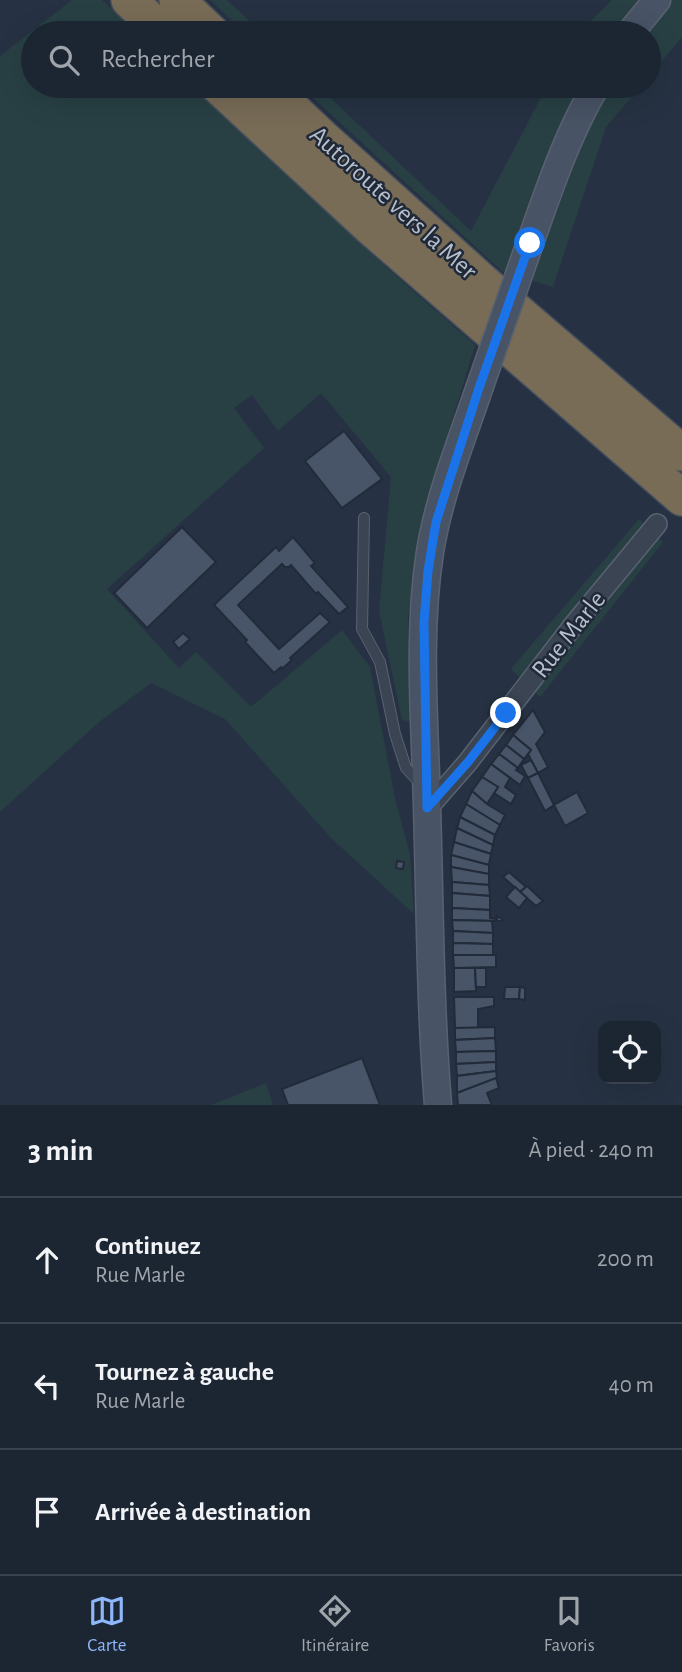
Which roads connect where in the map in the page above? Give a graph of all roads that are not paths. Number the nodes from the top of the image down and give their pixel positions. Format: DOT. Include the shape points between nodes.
graph roads {
  1 [pos="129,0"];
  2 [pos="177,0"];
  3 [pos="657,0"];
  4 [pos="151,21"];
  5 [pos="199,21"];
  6 [pos="640,21"];
  7 [pos="231,98"];
  8 [pos="281,98"];
  9 [pos="589,98"];
  10 [pos="682,453"];
  11 [pos="682,498"];
  12 [pos="364,518"];
  13 [pos="657,524"];
  14 [pos="427,799"];
  15 [pos="438,1105"];
  1 -- 4 [label="highway"];
  2 -- 5 [label="highway"];
  3 -- 6 [label="main road"];
  7 -- 11 [label="highway" via="391,245"];
  8 -- 10 [label="highway, Autoroute vers la Mer" via="483,282"];
  9 -- 14 [label="main road, bridge" via="530,243 436,522 424,610"];
  12 -- 14 [label="lane" via="362,629 380,662 406,768"];
  13 -- 14 [label="street, Rue Marle" via="468,762"];
  14 -- 15 [label="main road"];
}
